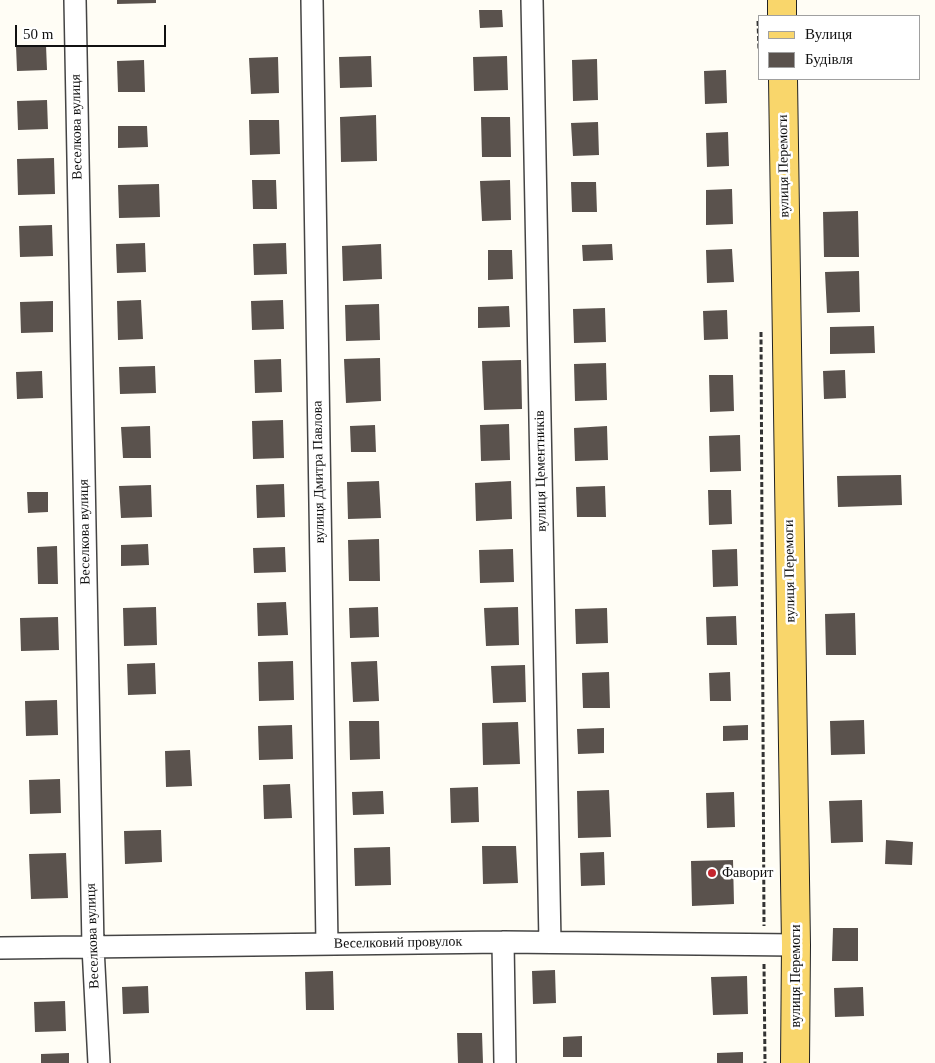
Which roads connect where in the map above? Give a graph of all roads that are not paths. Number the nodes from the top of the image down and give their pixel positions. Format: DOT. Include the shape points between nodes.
graph roads {
  1 [pos="74,0"];
  2 [pos="312,0"];
  3 [pos="532,0"];
  4 [pos="782,0"];
  5 [pos="771,15"];
  6 [pos="783,80"];
  7 [pos="503,942"];
  8 [pos="550,942"];
  9 [pos="327,944"];
  10 [pos="796,944"];
  11 [pos="0,948"];
  12 [pos="92,948"];
  13 [pos="99,1063"];
  14 [pos="506,1063"];
  15 [pos="796,1063"];
  1 -- 12 [label="street, Веселкова вулиця"];
  2 -- 9 [label="street, вулиця Дмитра Павлова"];
  3 -- 8 [label="street, вулиця Цементників"];
  4 -- 5 [label="main road"];
  6 -- 10 [label="main road, вулиця Перемоги"];
  7 -- 8 [label="street, Веселковий провулок"];
  7 -- 9 [label="street, Веселковий провулок"];
  7 -- 14 [label="street"];
  8 -- 10 [label="street, Веселковий провулок"];
  9 -- 12 [label="street, Веселковий провулок"];
  10 -- 15 [label="main road, вулиця Перемоги"];
  11 -- 12 [label="street, Веселковий провулок"];
  12 -- 13 [label="street, Веселкова вулиця"];
}
